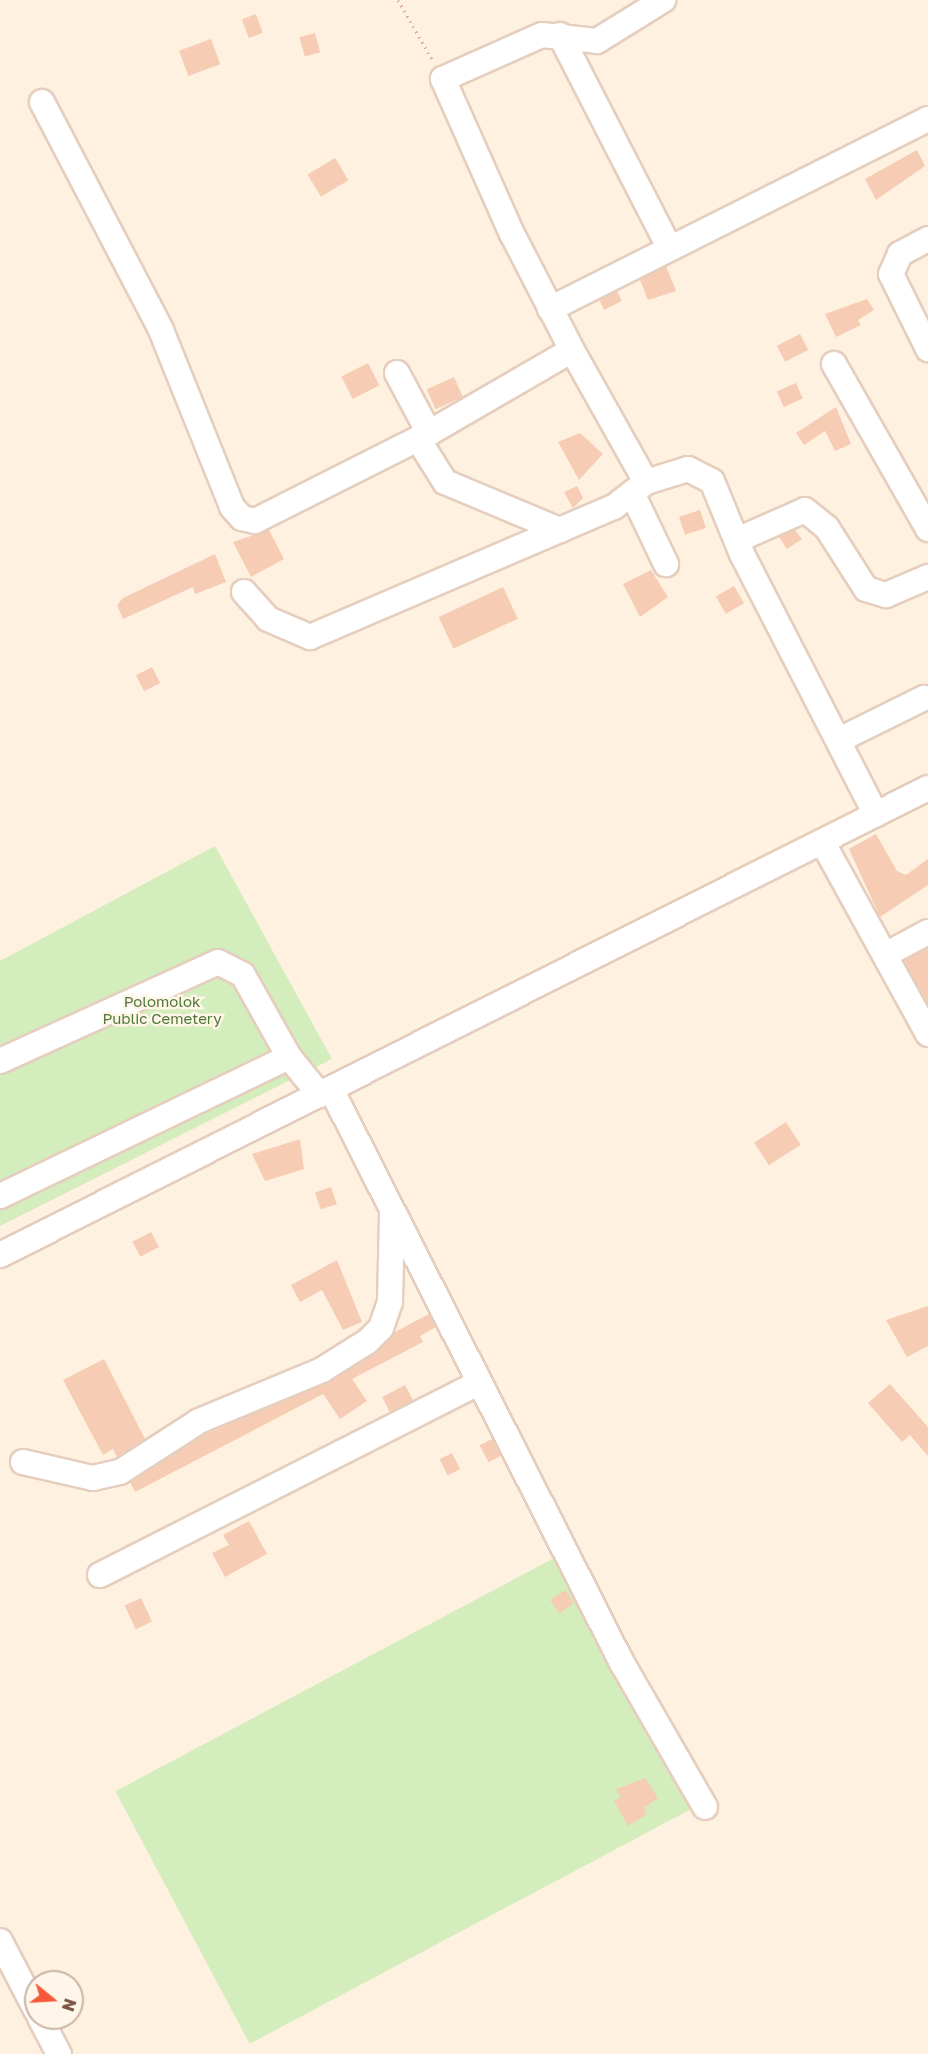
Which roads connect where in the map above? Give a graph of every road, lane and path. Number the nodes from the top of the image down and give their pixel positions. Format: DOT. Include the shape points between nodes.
graph roads {
  1 [pos="398,0"];
  2 [pos="663,0"];
  3 [pos="560,35"];
  4 [pos="443,79"];
  5 [pos="42,102"];
  6 [pos="928,119"];
  7 [pos="928,239"];
  8 [pos="669,247"];
  9 [pos="550,309"];
  10 [pos="928,349"];
  11 [pos="572,350"];
  12 [pos="834,364"];
  13 [pos="397,373"];
  14 [pos="423,436"];
  15 [pos="639,488"];
  16 [pos="928,529"];
  17 [pos="560,530"];
  18 [pos="737,540"];
  19 [pos="666,564"];
  20 [pos="928,577"];
  21 [pos="244,592"];
  22 [pos="924,698"];
  23 [pos="841,739"];
  24 [pos="928,788"];
  25 [pos="876,815"];
  26 [pos="823,843"];
  27 [pos="928,932"];
  28 [pos="885,955"];
  29 [pos="928,1034"];
  30 [pos="289,1057"];
  31 [pos="0,1061"];
  32 [pos="326,1092"];
  33 [pos="0,1196"];
  34 [pos="392,1210"];
  35 [pos="0,1255"];
  36 [pos="477,1384"];
  37 [pos="23,1462"];
  38 [pos="100,1575"];
  39 [pos="705,1807"];
  40 [pos="0,1941"];
  41 [pos="24,1987"];
  42 [pos="46,2030"];
  43 [pos="59,2054"];
  1 -- 4 [label="path"];
  2 -- 3 [label="street" via="597,41"];
  3 -- 4 [label="street" via="542,35"];
  3 -- 8 [label="street"];
  4 -- 9 [label="street"];
  5 -- 14 [label="street" via="118,241 232,507 242,518 273,516"];
  6 -- 8 [label="street"];
  7 -- 10 [label="street" via="900,254 891,274"];
  8 -- 9 [label="street"];
  9 -- 11 [label="street"];
  11 -- 14 [label="street"];
  11 -- 15 [label="street"];
  12 -- 16 [label="street"];
  13 -- 14 [label="street"];
  14 -- 17 [label="street" via="445,482"];
  15 -- 17 [label="street" via="614,507"];
  15 -- 18 [label="street" via="688,470 712,481"];
  15 -- 19 [label="street"];
  17 -- 21 [label="street" via="310,637 292,634 268,619"];
  18 -- 20 [label="street" via="805,510 827,528 866,590 886,596"];
  18 -- 23 [label="street"];
  22 -- 23 [label="street"];
  23 -- 25 [label="street"];
  24 -- 25 [label="street"];
  25 -- 26 [label="street"];
  26 -- 28 [label="street"];
  26 -- 32 [label="street"];
  27 -- 28 [label="street"];
  28 -- 29 [label="street"];
  30 -- 31 [label="street" via="243,975 218,962"];
  30 -- 32 [label="street"];
  30 -- 33 [label="street"];
  32 -- 34 [label="street"];
  32 -- 35 [label="street"];
  34 -- 36 [label="street"];
  34 -- 37 [label="street" via="390,1302 381,1328 368,1341 322,1370 199,1421 120,1472 93,1478"];
  36 -- 38 [label="street"];
  36 -- 39 [label="street" via="622,1663"];
  40 -- 41 [label="street"];
  42 -- 43 [label="street"];
}
